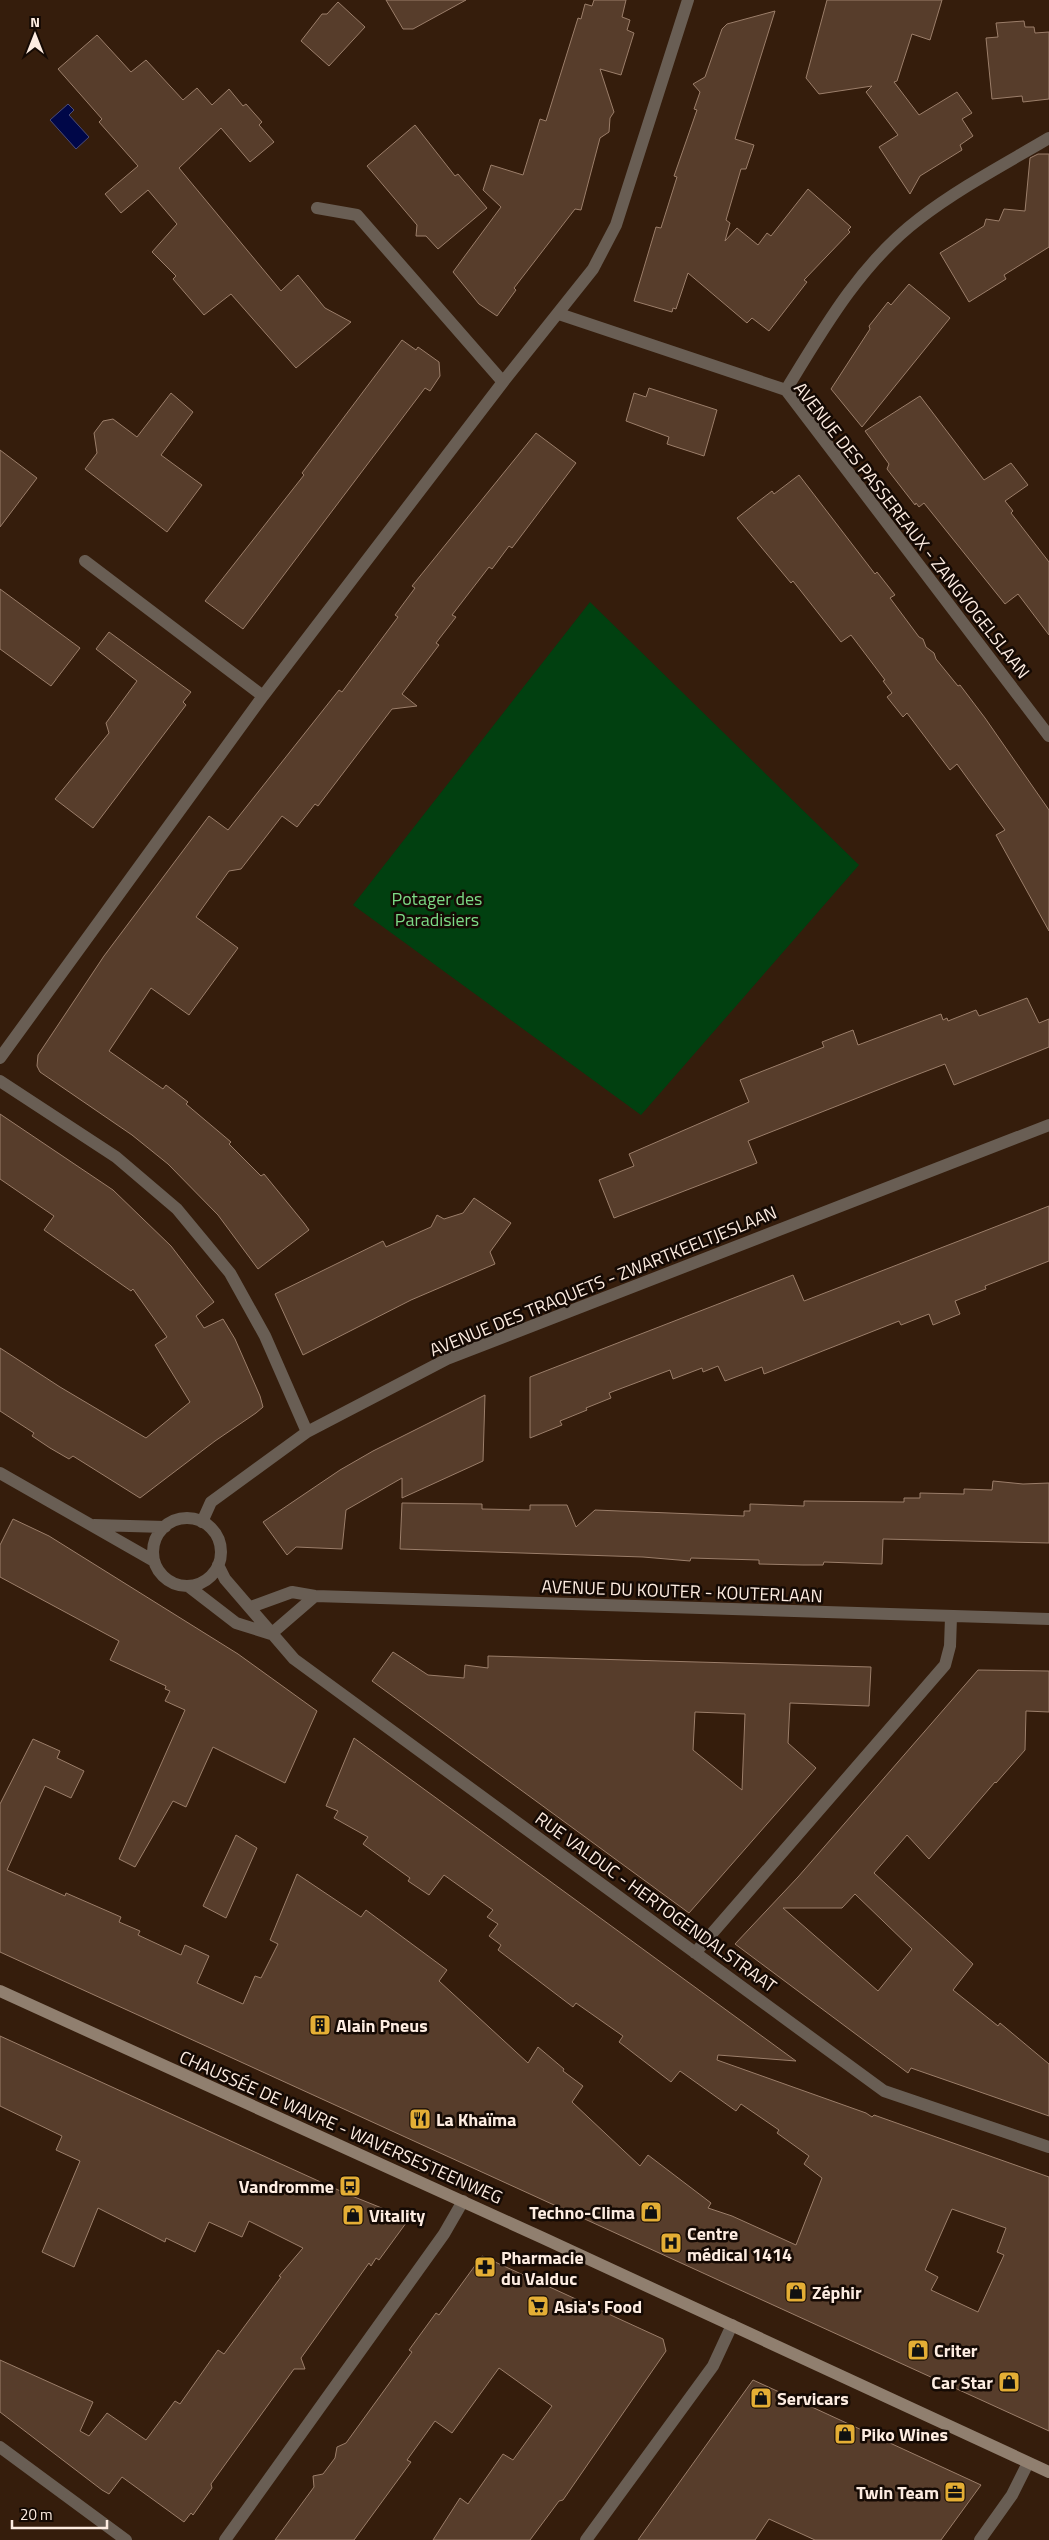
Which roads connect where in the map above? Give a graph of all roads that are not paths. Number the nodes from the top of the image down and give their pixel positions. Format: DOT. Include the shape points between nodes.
graph roads {
  1 [pos="688,0"];
  2 [pos="1049,138"];
  3 [pos="317,208"];
  4 [pos="559,314"];
  5 [pos="503,382"];
  6 [pos="786,390"];
  7 [pos="85,561"];
  8 [pos="263,696"];
  9 [pos="1049,736"];
  10 [pos="0,1058"];
  11 [pos="0,1081"];
  12 [pos="1049,1125"];
  13 [pos="308,1432"];
  14 [pos="0,1473"];
  15 [pos="202,1522"];
  16 [pos="91,1525"];
  17 [pos="165,1527"];
  18 [pos="154,1561"];
  19 [pos="218,1565"];
  20 [pos="188,1586"];
  21 [pos="315,1596"];
  22 [pos="251,1607"];
  23 [pos="951,1617"];
  24 [pos="1049,1619"];
  25 [pos="271,1634"];
  26 [pos="695,1953"];
  27 [pos="0,1991"];
  28 [pos="1049,2146"];
  29 [pos="462,2201"];
  30 [pos="732,2325"];
  31 [pos="0,2447"];
  32 [pos="1028,2463"];
  33 [pos="1049,2472"];
  34 [pos="126,2540"];
  35 [pos="225,2540"];
  36 [pos="586,2540"];
  37 [pos="980,2540"];
  1 -- 4 [label="street" via="616,225 593,269"];
  2 -- 6 [label="street" via="983,176 911,226 870,266 834,313"];
  3 -- 5 [label="street" via="357,215"];
  4 -- 5 [label="street"];
  4 -- 6 [label="street, AVENUE DES PASSEREAUX - ZANGVOGELSLAAN"];
  5 -- 8 [label="street"];
  6 -- 9 [label="street, AVENUE DES PASSEREAUX - ZANGVOGELSLAAN"];
  7 -- 8 [label="street"];
  8 -- 10 [label="street"];
  11 -- 13 [label="street" via="116,1157 176,1209 230,1274 265,1336"];
  12 -- 13 [label="street, AVENUE DES TRAQUETS - ZWARTKEELTJESLAAN" via="447,1359"];
  13 -- 15 [label="street, AVENUE DES TRAQUETS - ZWARTKEELTJESLAAN" via="211,1502"];
  14 -- 16 [label="street, RUE VALDUC - HERTOGENDALSTRAAT"];
  15 -- 17 [label="street, RUE VALDUC - HERTOGENDALSTRAAT" via="181,1519"];
  15 -- 19 [label="street" via="219,1540"];
  16 -- 17 [label="street, RUE VALDUC - HERTOGENDALSTRAAT"];
  16 -- 18 [label="street, RUE VALDUC - HERTOGENDALSTRAAT"];
  17 -- 18 [label="street" via="154,1542"];
  18 -- 20 [label="street, RUE VALDUC - HERTOGENDALSTRAAT" via="167,1579 176,1585"];
  19 -- 20 [label="street" via="206,1579"];
  19 -- 22 [label="street, RUE VALDUC - HERTOGENDALSTRAAT" via="225,1579"];
  20 -- 25 [label="street, RUE VALDUC - HERTOGENDALSTRAAT" via="236,1623"];
  21 -- 22 [label="street, AVENUE DU KOUTER - KOUTERLAAN" via="292,1592"];
  21 -- 23 [label="street, AVENUE DU KOUTER - KOUTERLAAN"];
  21 -- 25 [label="street"];
  22 -- 25 [label="street, RUE VALDUC - HERTOGENDALSTRAAT"];
  23 -- 24 [label="street, AVENUE DU KOUTER - KOUTERLAAN"];
  23 -- 26 [label="street" via="950,1646 945,1665"];
  25 -- 26 [label="street, RUE VALDUC - HERTOGENDALSTRAAT" via="294,1659"];
  26 -- 28 [label="street, RUE VALDUC - HERTOGENDALSTRAAT" via="884,2091"];
  27 -- 29 [label="main road, CHAUSSÉE DE WAVRE - WAVERSESTEENWEG"];
  29 -- 30 [label="main road, CHAUSSÉE DE WAVRE - WAVERSESTEENWEG"];
  29 -- 35 [label="street" via="444,2234"];
  30 -- 32 [label="main road, CHAUSSÉE DE WAVRE - WAVERSESTEENWEG"];
  30 -- 36 [label="street" via="713,2366"];
  31 -- 34 [label="street"];
  32 -- 33 [label="main road, CHAUSSÉE DE WAVRE - WAVERSESTEENWEG"];
  32 -- 37 [label="street" via="1012,2495"];
}
